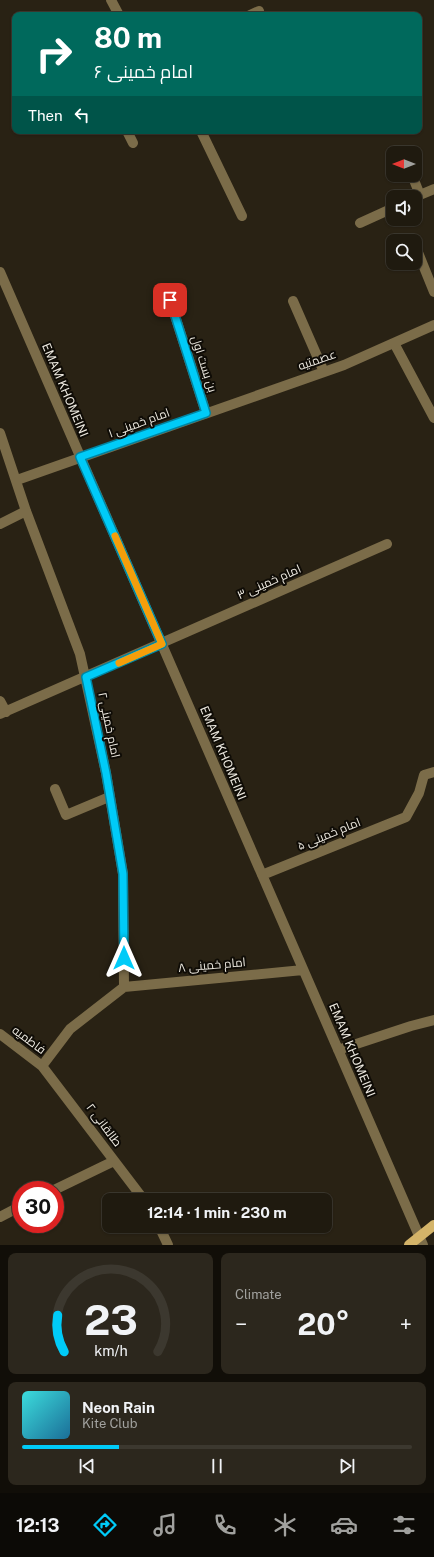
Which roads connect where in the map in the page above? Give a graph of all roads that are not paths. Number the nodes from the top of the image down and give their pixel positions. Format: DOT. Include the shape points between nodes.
graph roads {
  1 [pos="111,0"];
  2 [pos="118,12"];
  3 [pos="128,134"];
  4 [pos="202,134"];
  5 [pos="133,143"];
  6 [pos="434,189"];
  7 [pos="422,194"];
  8 [pos="386,211"];
  9 [pos="242,216"];
  10 [pos="360,223"];
  11 [pos="422,262"];
  12 [pos="0,272"];
  13 [pos="434,292"];
  14 [pos="170,300"];
  15 [pos="293,301"];
  16 [pos="434,325"];
  17 [pos="394,343"];
  18 [pos="324,372"];
  19 [pos="206,413"];
  20 [pos="434,418"];
  21 [pos="0,433"];
  22 [pos="80,457"];
  23 [pos="17,480"];
  24 [pos="26,511"];
  25 [pos="0,524"];
  26 [pos="387,544"];
  27 [pos="162,644"];
  28 [pos="86,677"];
  29 [pos="0,701"];
  30 [pos="3,713"];
  31 [pos="434,772"];
  32 [pos="55,789"];
  33 [pos="110,797"];
  34 [pos="262,875"];
  35 [pos="303,970"];
  36 [pos="124,987"];
  37 [pos="434,1020"];
  38 [pos="0,1034"];
  39 [pos="338,1050"];
  40 [pos="42,1066"];
  41 [pos="114,1161"];
  42 [pos="64,1185"];
  43 [pos="139,1193"];
  44 [pos="12,1211"];
  45 [pos="0,1217"];
  46 [pos="434,1224"];
  47 [pos="162,1233"];
  48 [pos="421,1241"];
  49 [pos="168,1245"];
  50 [pos="409,1245"];
  1 -- 2 [label="street"];
  3 -- 5 [label="street"];
  4 -- 9 [label="street"];
  6 -- 7 [label="street"];
  8 -- 10 [label="street"];
  11 -- 13 [label="street"];
  12 -- 22 [label="street, EMAM KHOMEINI"];
  14 -- 19 [label="street, بن بست اول"];
  15 -- 18 [label="street"];
  16 -- 17 [label="street, عصمتیه"];
  17 -- 18 [label="street, عصمتیه"];
  17 -- 20 [label="street"];
  18 -- 19 [label="street, عصمتیه"];
  19 -- 22 [label="street, امام خمینی ۱"];
  21 -- 23 [label="street, امام خمینی ۲"];
  22 -- 23 [label="street, امام خمینی ۱"];
  22 -- 27 [label="street, EMAM KHOMEINI"];
  23 -- 24 [label="street, امام خمینی ۲"];
  24 -- 25 [label="street"];
  24 -- 28 [label="street, امام خمینی ۲" via="80,654"];
  26 -- 27 [label="street, امام خمینی ۳"];
  27 -- 28 [label="street, امام خمینی ۳"];
  27 -- 34 [label="street, EMAM KHOMEINI"];
  28 -- 30 [label="street, امام خمینی ۳"];
  28 -- 33 [label="street, امام خمینی ۲"];
  29 -- 30 [label="street"];
  31 -- 34 [label="street, امام خمینی ۵" via="424,776 419,793 406,817"];
  32 -- 33 [label="street" via="66,815"];
  33 -- 36 [label="street, امام خمینی ۲" via="123,874"];
  34 -- 35 [label="street, EMAM KHOMEINI"];
  35 -- 36 [label="street, امام خمینی ۸"];
  35 -- 39 [label="street, EMAM KHOMEINI"];
  36 -- 40 [label="street" via="70,1029"];
  37 -- 39 [label="street"];
  38 -- 40 [label="street, فاطمیه"];
  39 -- 48 [label="street, EMAM KHOMEINI"];
  40 -- 41 [label="street, طالقانی ۲"];
  41 -- 42 [label="street"];
  41 -- 43 [label="street, طالقانی ۲"];
  44 -- 45 [label="street"];
  46 -- 48 [label="main road"];
  47 -- 49 [label="street"];
  48 -- 50 [label="main road"];
}
